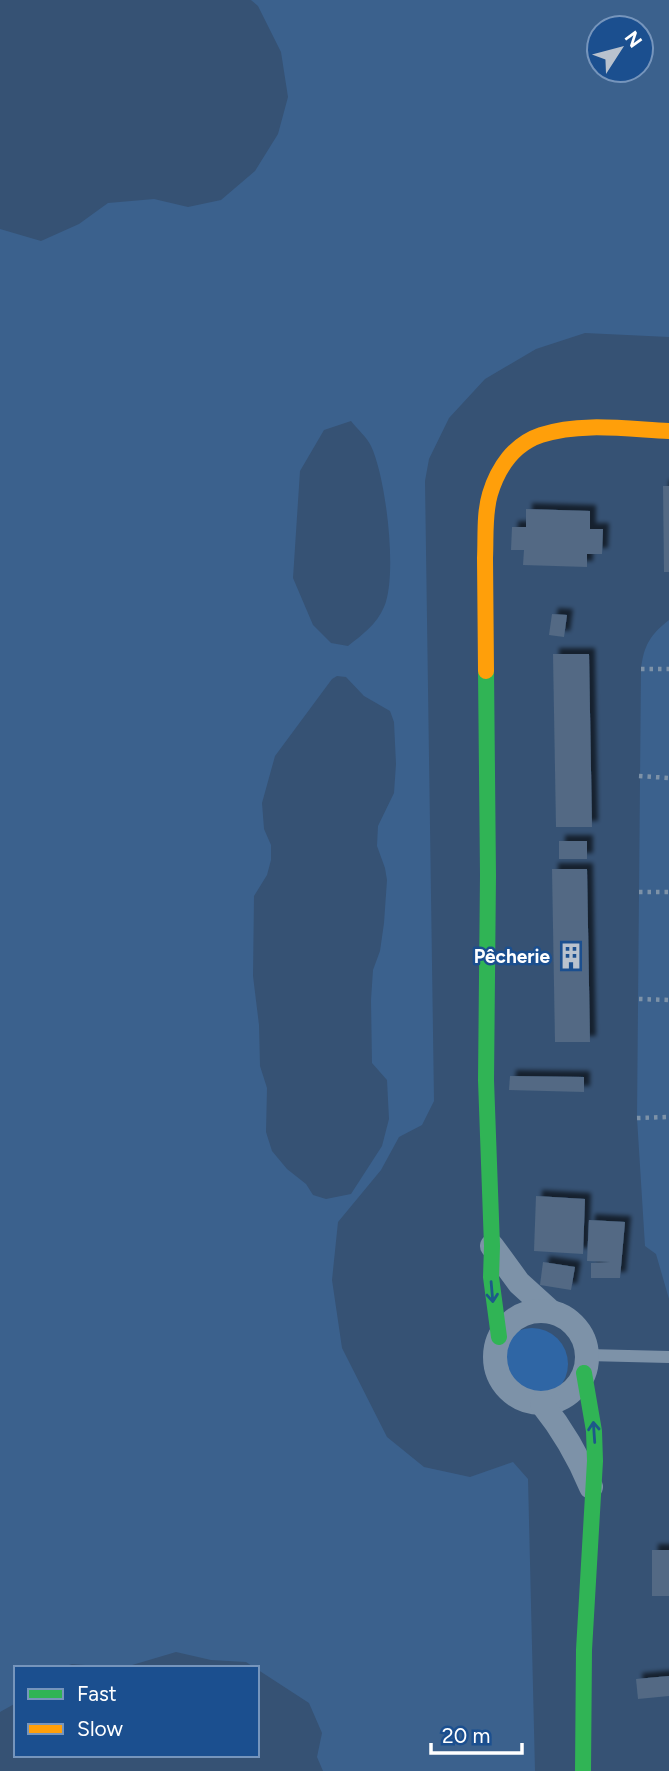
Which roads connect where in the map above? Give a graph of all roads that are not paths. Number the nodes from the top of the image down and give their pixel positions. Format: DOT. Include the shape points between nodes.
graph roads {
  1 [pos="669,431"];
  2 [pos="492,1246"];
  3 [pos="551,1312"];
  4 [pos="499,1337"];
  5 [pos="669,1357"];
  6 [pos="586,1364"];
  7 [pos="542,1404"];
  8 [pos="593,1490"];
  9 [pos="583,1771"];
  1 -- 2 [label="street" via="566,428 537,435 503,460 490,492 486,519 486,1080"];
  2 -- 3 [label="street" via="519,1283"];
  2 -- 4 [label="street, one-way"];
  3 -- 4 [label="street" via="526,1313"];
  3 -- 6 [label="street" via="576,1328 584,1340"];
  4 -- 7 [label="street" via="494,1356 508,1390 524,1401"];
  5 -- 6 [label="lane"];
  6 -- 7 [label="street" via="578,1386 556,1401"];
  8 -- 6 [label="street, one-way" via="594,1431"];
  7 -- 8 [label="street" via="563,1430"];
  8 -- 9 [label="street"];
}
